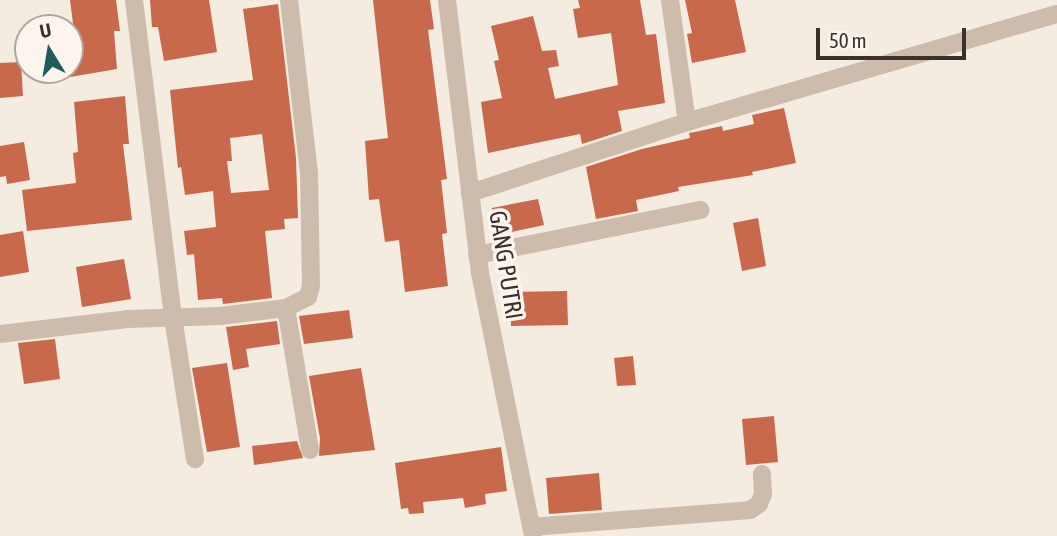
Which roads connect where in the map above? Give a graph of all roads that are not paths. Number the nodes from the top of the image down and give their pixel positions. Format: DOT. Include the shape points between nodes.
graph roads {
  1 [pos="134,0"];
  2 [pos="289,0"];
  3 [pos="447,0"];
  4 [pos="670,0"];
  5 [pos="1057,14"];
  6 [pos="687,122"];
  7 [pos="470,193"];
  8 [pos="701,209"];
  9 [pos="477,255"];
  10 [pos="286,308"];
  11 [pos="173,317"];
  12 [pos="0,334"];
  13 [pos="310,450"];
  14 [pos="195,459"];
  15 [pos="762,474"];
  16 [pos="532,531"];
  1 -- 11 [label="street"];
  2 -- 10 [label="street" via="309,173 311,286 308,297"];
  3 -- 7 [label="street, GANG PUTRI"];
  4 -- 6 [label="street"];
  5 -- 6 [label="street"];
  6 -- 7 [label="street"];
  7 -- 9 [label="street, GANG PUTRI"];
  8 -- 9 [label="street"];
  9 -- 16 [label="street, GANG PUTRI"];
  10 -- 11 [label="street"];
  10 -- 13 [label="street"];
  11 -- 12 [label="street"];
  11 -- 14 [label="street"];
  15 -- 16 [label="street" via="763,494 750,510"];
}
